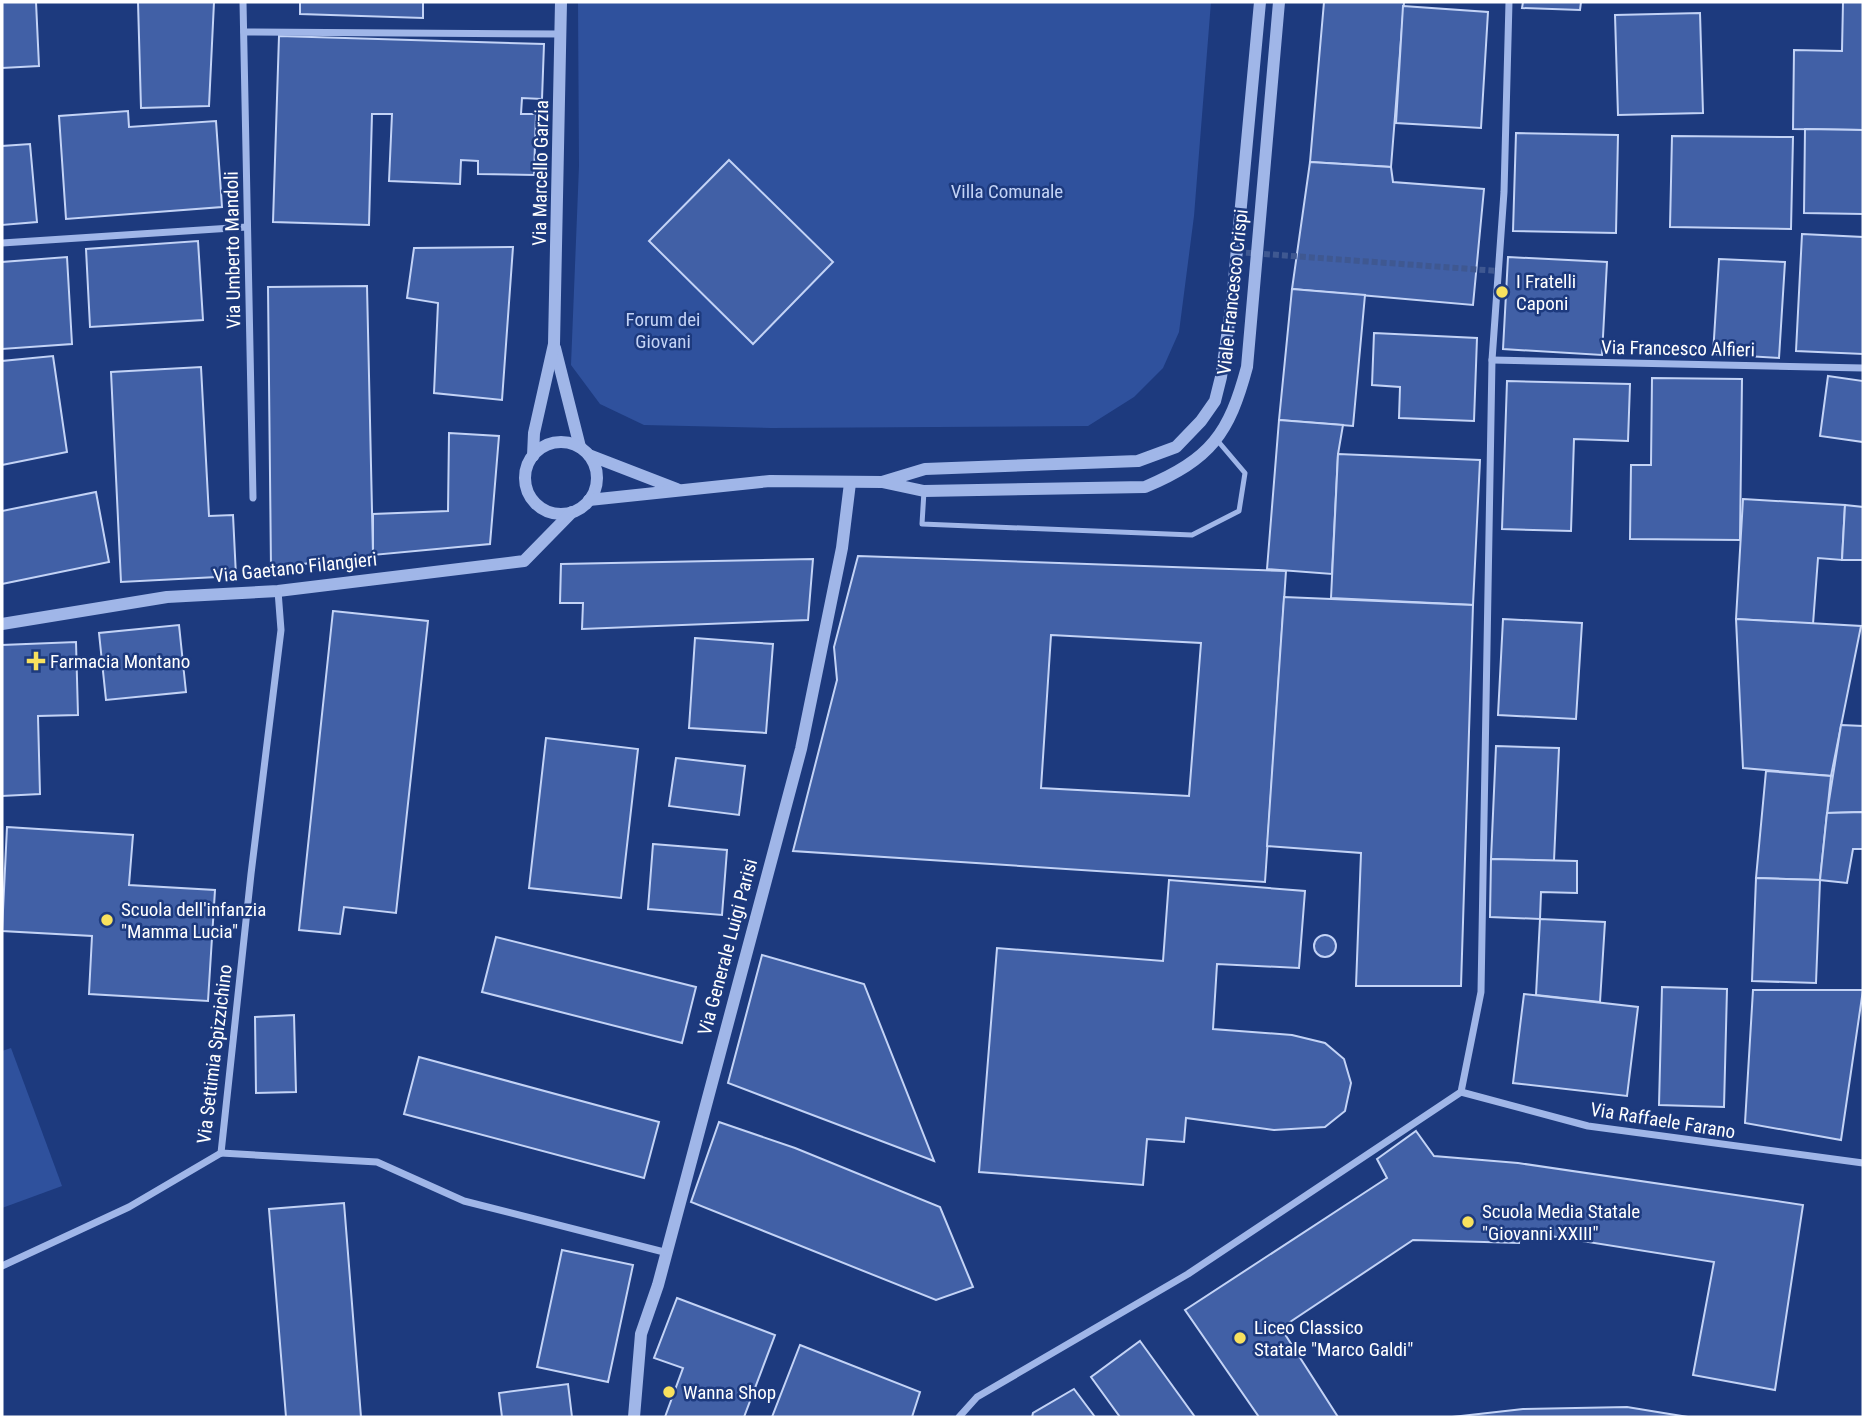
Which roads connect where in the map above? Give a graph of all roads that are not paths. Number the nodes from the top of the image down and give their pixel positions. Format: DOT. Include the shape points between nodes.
graph roads {
  1 [pos="243,2"];
  2 [pos="561,2"];
  3 [pos="1260,2"];
  4 [pos="1279,2"];
  5 [pos="1509,2"];
  6 [pos="244,32"];
  7 [pos="562,34"];
  8 [pos="247,227"];
  9 [pos="2,243"];
  10 [pos="554,344"];
  11 [pos="1493,360"];
  12 [pos="1863,368"];
  13 [pos="1217,440"];
  14 [pos="584,451"];
  15 [pos="533,456"];
  16 [pos="882,482"];
  17 [pos="850,483"];
  18 [pos="680,490"];
  19 [pos="924,491"];
  20 [pos="253,498"];
  21 [pos="589,500"];
  22 [pos="572,512"];
  23 [pos="278,591"];
  24 [pos="2,624"];
  25 [pos="1461,1092"];
  26 [pos="221,1153"];
  27 [pos="1863,1163"];
  28 [pos="664,1252"];
  29 [pos="2,1266"];
  30 [pos="634,1417"];
  31 [pos="959,1417"];
  1 -- 6 [label="street, Via Umberto Mandoli"];
  2 -- 7 [label="street, Via Marcello Garzia"];
  3 -- 16 [label="street, Viale Francesco Crispi" via="1232,302 1215,401 1201,421 1176,447 1138,461 926,469"];
  4 -- 13 [label="street, Viale Francesco Crispi" via="1247,367 1236,408"];
  5 -- 11 [label="street"];
  6 -- 7 [label="street"];
  6 -- 8 [label="street, Via Umberto Mandoli"];
  7 -- 10 [label="street, Via Marcello Garzia"];
  8 -- 9 [label="street"];
  8 -- 20 [label="street, Via Umberto Mandoli"];
  10 -- 14 [label="street"];
  10 -- 15 [label="street"];
  11 -- 12 [label="street, Via Francesco Alfieri"];
  11 -- 25 [label="street" via="1481,992"];
  13 -- 19 [label="street, Viale Francesco Crispi" via="1174,475 1145,487"];
  13 -- 19 [label="lane" via="1245,473 1239,511 1192,535 922,524"];
  14 -- 15 [label="street, Viale Francesco Crispi" via="570,443 549,443"];
  14 -- 18 [label="street, Viale Francesco Crispi"];
  14 -- 21 [label="street" via="594,463 597,482"];
  15 -- 22 [label="street" via="525,477 532,499 550,512"];
  16 -- 17 [label="street, Viale Francesco Crispi"];
  16 -- 19 [label="street, Viale Francesco Crispi"];
  17 -- 18 [label="street, Viale Francesco Crispi" via="770,481"];
  17 -- 28 [label="street, Via Generale Luigi Parisi" via="842,548 801,748"];
  18 -- 21 [label="street, Viale Francesco Crispi"];
  21 -- 22 [label="street, Viale Francesco Crispi"];
  22 -- 23 [label="street, Via Gaetano Filangieri" via="524,561"];
  23 -- 24 [label="street, Via Gaetano Filangieri" via="167,597"];
  23 -- 26 [label="street, Via Settimia Spizzichino" via="281,630"];
  25 -- 27 [label="street, Via Raffaele Farano" via="1588,1125"];
  25 -- 31 [label="street" via="1188,1274 977,1397"];
  26 -- 28 [label="street" via="377,1162 464,1201"];
  26 -- 29 [label="street, Via Settimia Spizzichino" via="129,1207"];
  28 -- 30 [label="street, Via Generale Luigi Parisi" via="641,1334"];
}
